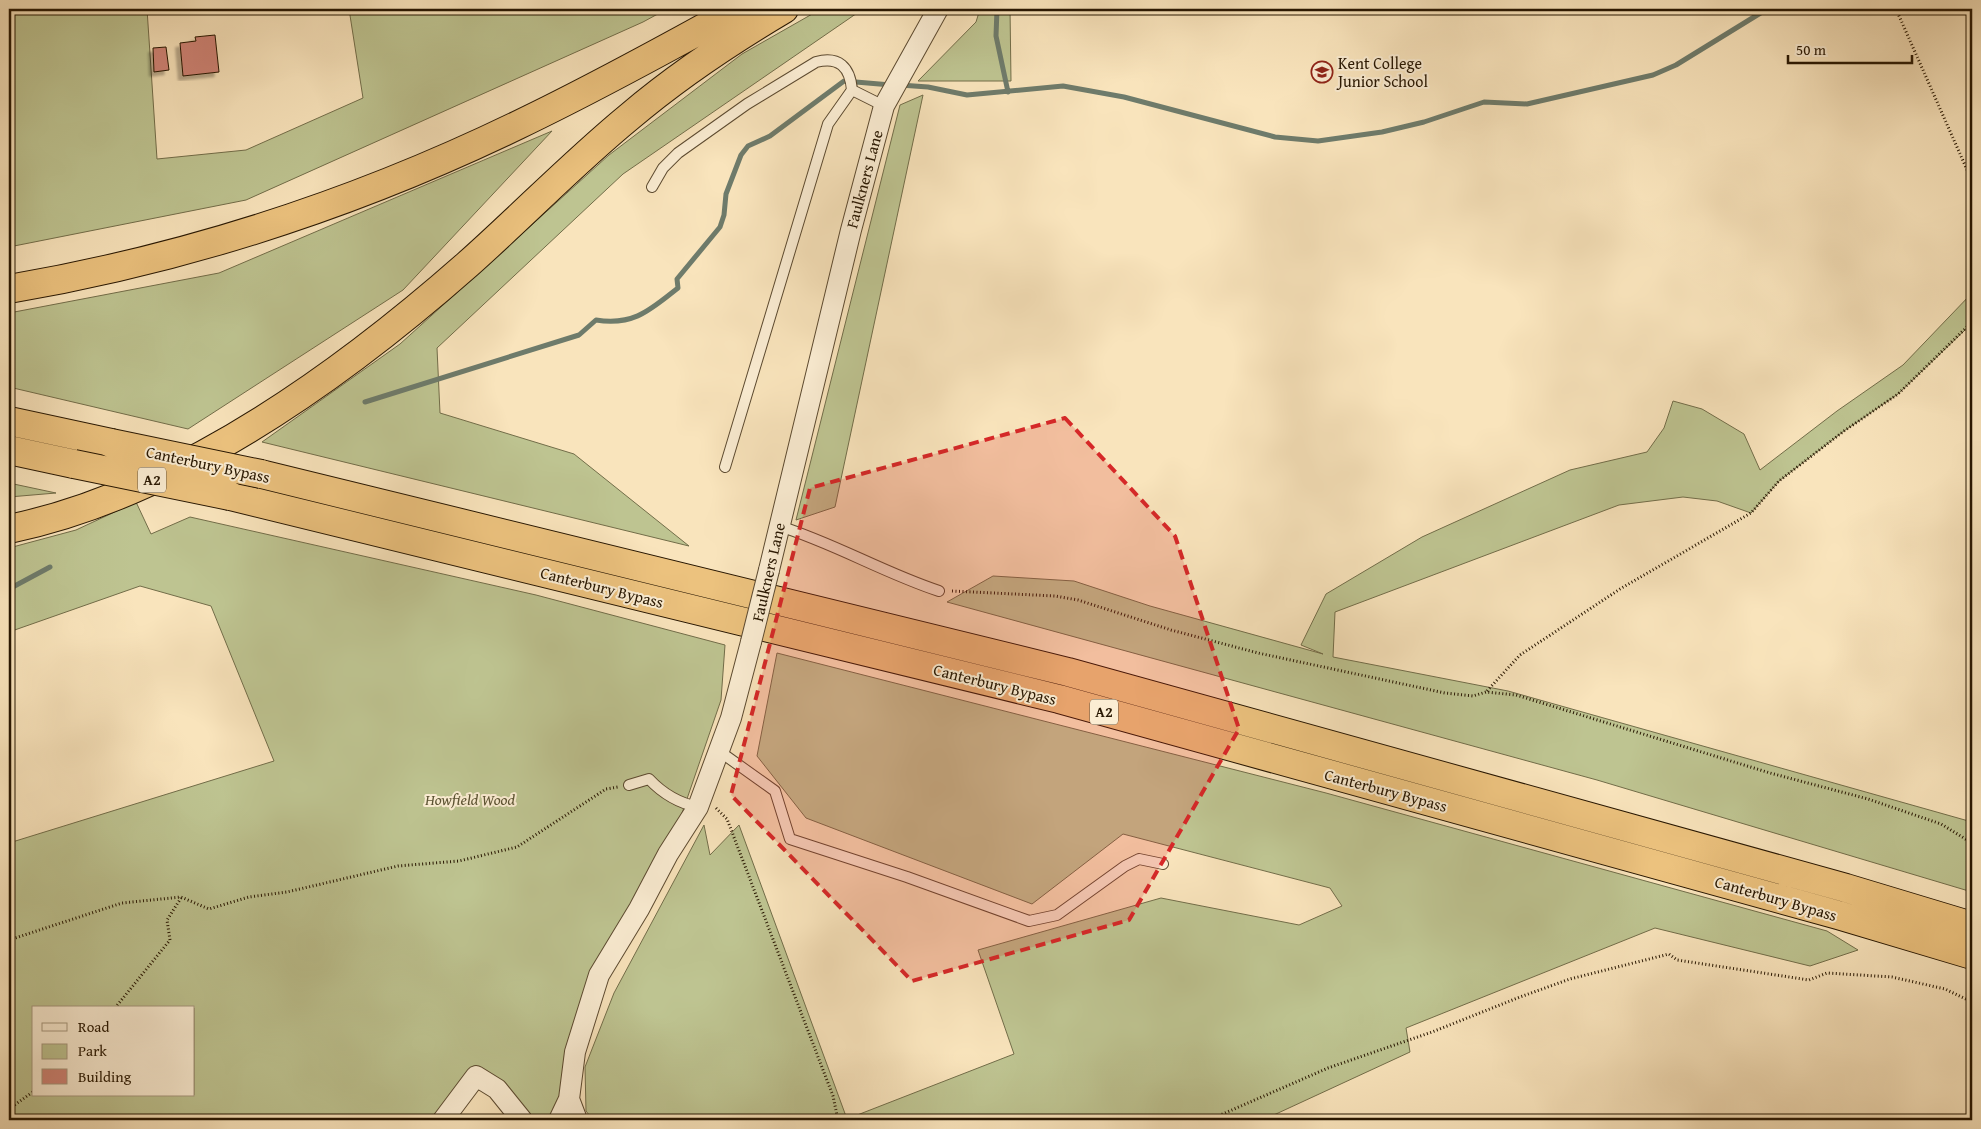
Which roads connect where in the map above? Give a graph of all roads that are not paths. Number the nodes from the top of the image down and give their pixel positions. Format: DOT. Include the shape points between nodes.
graph roads {
  1 [pos="738,9"];
  2 [pos="784,9"];
  3 [pos="938,9"];
  4 [pos="852,86"];
  5 [pos="887,101"];
  6 [pos="652,186"];
  7 [pos="9,289"];
  8 [pos="9,421"];
  9 [pos="9,450"];
  10 [pos="725,466"];
  11 [pos="779,526"];
  12 [pos="9,529"];
  13 [pos="939,591"];
  14 [pos="719,751"];
  15 [pos="629,785"];
  16 [pos="698,808"];
  17 [pos="1163,864"];
  18 [pos="1972,926"];
  19 [pos="1972,955"];
  20 [pos="569,1099"];
  21 [pos="443,1120"];
  22 [pos="522,1120"];
  23 [pos="559,1120"];
  24 [pos="577,1120"];
  1 -- 7 [label="highway" via="518,126 302,214 200,247"];
  2 -- 12 [label="highway" via="729,41 628,117 426,300 368,348 303,393 236,435 138,486 79,510"];
  3 -- 5 [label="street, Faulkners Lane"];
  4 -- 5 [label="lane"];
  4 -- 6 [label="lane" via="849,72 836,61 816,62 747,104 678,153"];
  4 -- 10 [label="lane" via="828,124"];
  5 -- 11 [label="street, Faulkners Lane" via="851,230"];
  8 -- 18 [label="highway, Canterbury Bypass / A2, bridge" via="261,474 1068,672 1846,888"];
  9 -- 19 [label="highway, Canterbury Bypass / A2, bridge" via="230,496 1059,699"];
  11 -- 13 [label="lane"];
  11 -- 14 [label="street, Faulkners Lane, bridge" via="731,718"];
  14 -- 16 [label="street, Faulkners Lane"];
  14 -- 17 [label="lane" via="775,791 790,840 907,877 1029,921 1056,915 1140,859"];
  15 -- 16 [label="lane" via="649,779 661,792 682,804"];
  16 -- 20 [label="street, Faulkners Lane" via="599,975 575,1052"];
  20 -- 23 [label="street, Faulkners Lane"];
  20 -- 24 [label="street"];
  21 -- 22 [label="street" via="476,1076 497,1089"];
}
